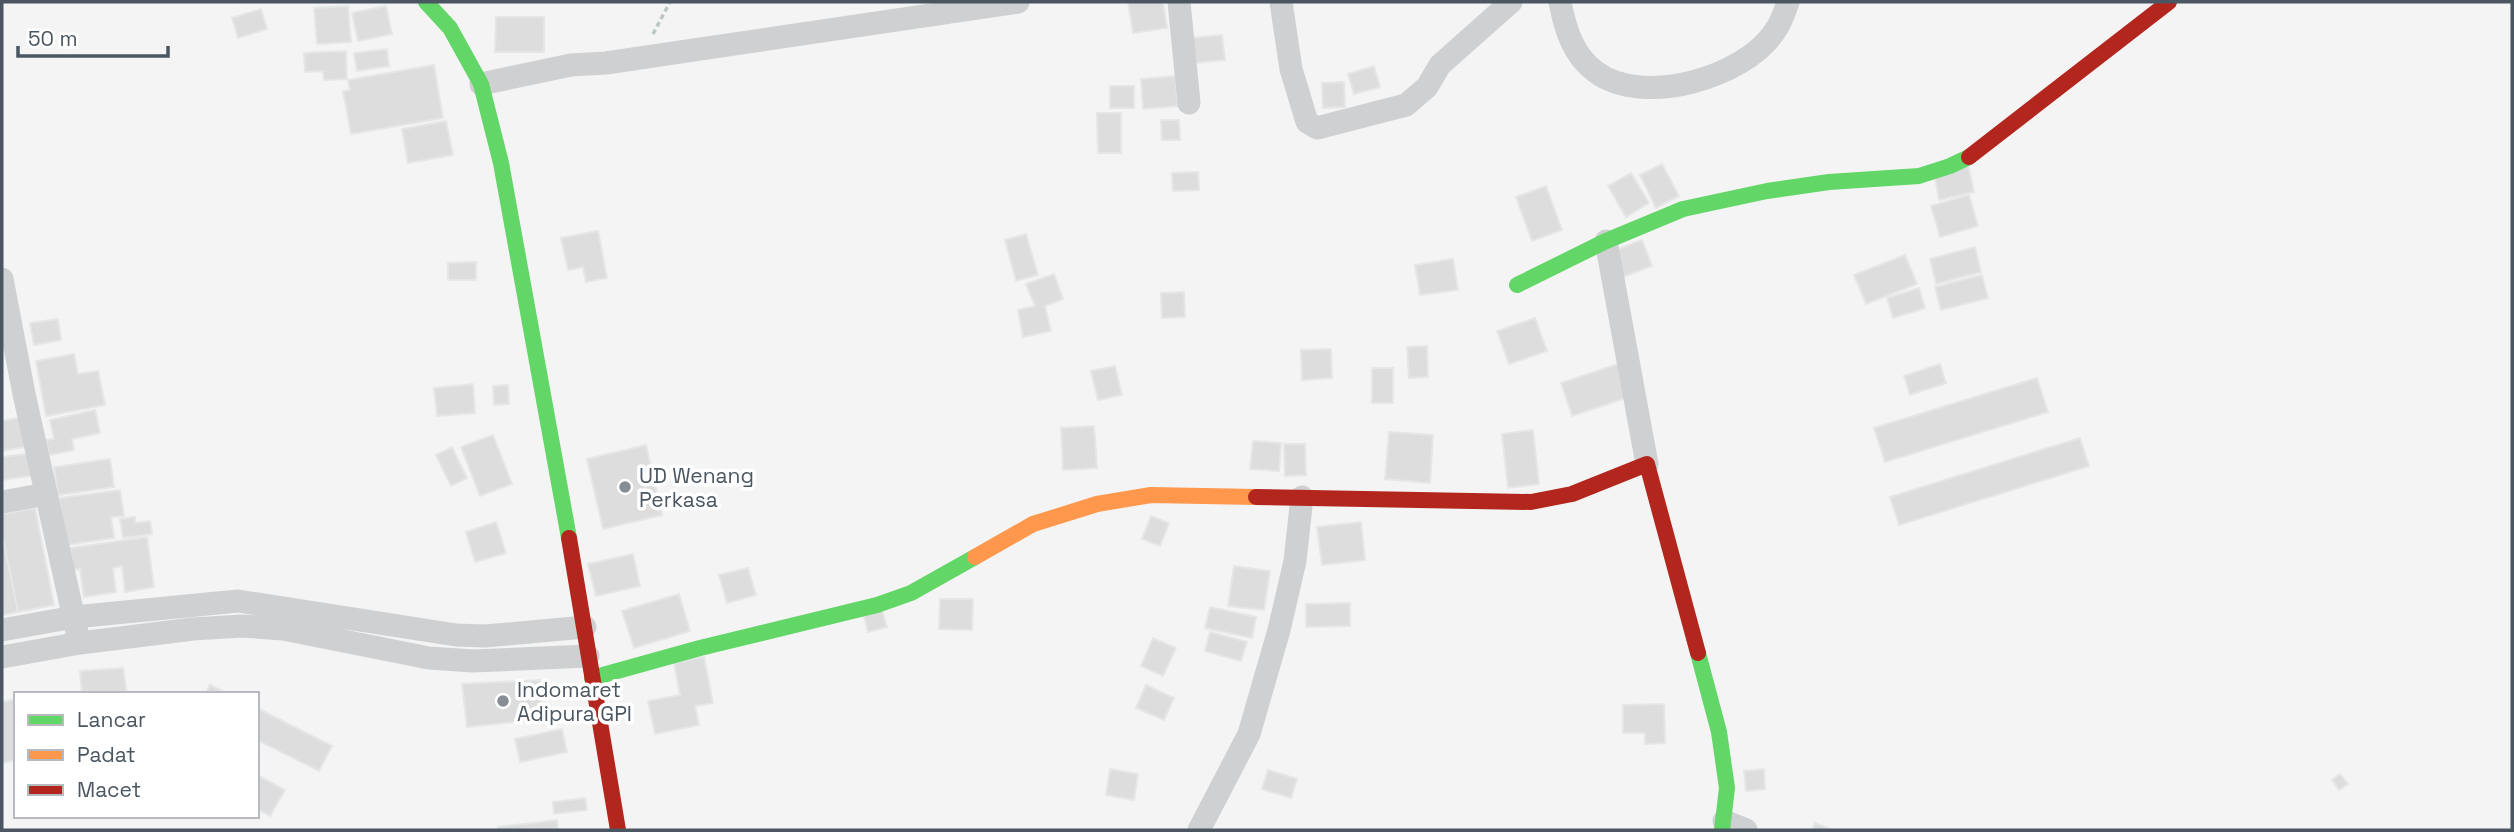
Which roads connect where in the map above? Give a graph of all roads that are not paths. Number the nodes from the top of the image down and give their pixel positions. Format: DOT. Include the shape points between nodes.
graph roads {
  1 [pos="426,2"];
  2 [pos="1018,2"];
  3 [pos="1179,2"];
  4 [pos="1281,2"];
  5 [pos="1511,2"];
  6 [pos="1560,2"];
  7 [pos="1788,2"];
  8 [pos="2169,2"];
  9 [pos="481,84"];
  10 [pos="1189,103"];
  11 [pos="1606,241"];
  12 [pos="2,279"];
  13 [pos="1517,285"];
  14 [pos="1647,464"];
  15 [pos="46,494"];
  16 [pos="1302,497"];
  17 [pos="2,502"];
  18 [pos="183,606"];
  19 [pos="74,617"];
  20 [pos="585,627"];
  21 [pos="2,630"];
  22 [pos="184,630"];
  23 [pos="80,643"];
  24 [pos="2,657"];
  25 [pos="590,667"];
  26 [pos="1723,826"];
  27 [pos="618,830"];
  28 [pos="1199,830"];
  29 [pos="1746,830"];
  1 -- 9 [label="street" via="450,28"];
  2 -- 9 [label="street" via="571,65"];
  3 -- 10 [label="street"];
  4 -- 5 [label="street" via="1297,92 1307,122 1317,128 1406,105 1427,87 1440,65"];
  6 -- 7 [label="street" via="1573,45 1594,71 1623,85 1646,87 1683,85 1735,65 1775,32"];
  8 -- 11 [label="street" via="1974,154 1950,166 1919,176 1829,182 1683,209"];
  9 -- 20 [label="street" via="501,163"];
  11 -- 13 [label="street"];
  11 -- 14 [label="street"];
  12 -- 15 [label="street"];
  14 -- 16 [label="street" via="1572,494 1531,502"];
  14 -- 26 [label="street" via="1719,732 1727,789"];
  15 -- 17 [label="street"];
  15 -- 19 [label="street"];
  16 -- 25 [label="street" via="1151,495 1097,504 1033,524 911,593 877,605 700,648"];
  16 -- 28 [label="street" via="1295,561 1249,734"];
  18 -- 19 [label="street"];
  18 -- 20 [label="street" via="238,601 446,634 485,636"];
  18 -- 22 [label="street"];
  19 -- 21 [label="street"];
  19 -- 23 [label="street"];
  20 -- 25 [label="street"];
  22 -- 23 [label="street"];
  22 -- 25 [label="street" via="283,629 429,658"];
  23 -- 24 [label="street"];
  25 -- 27 [label="street"];
  26 -- 29 [label="street"];
}
